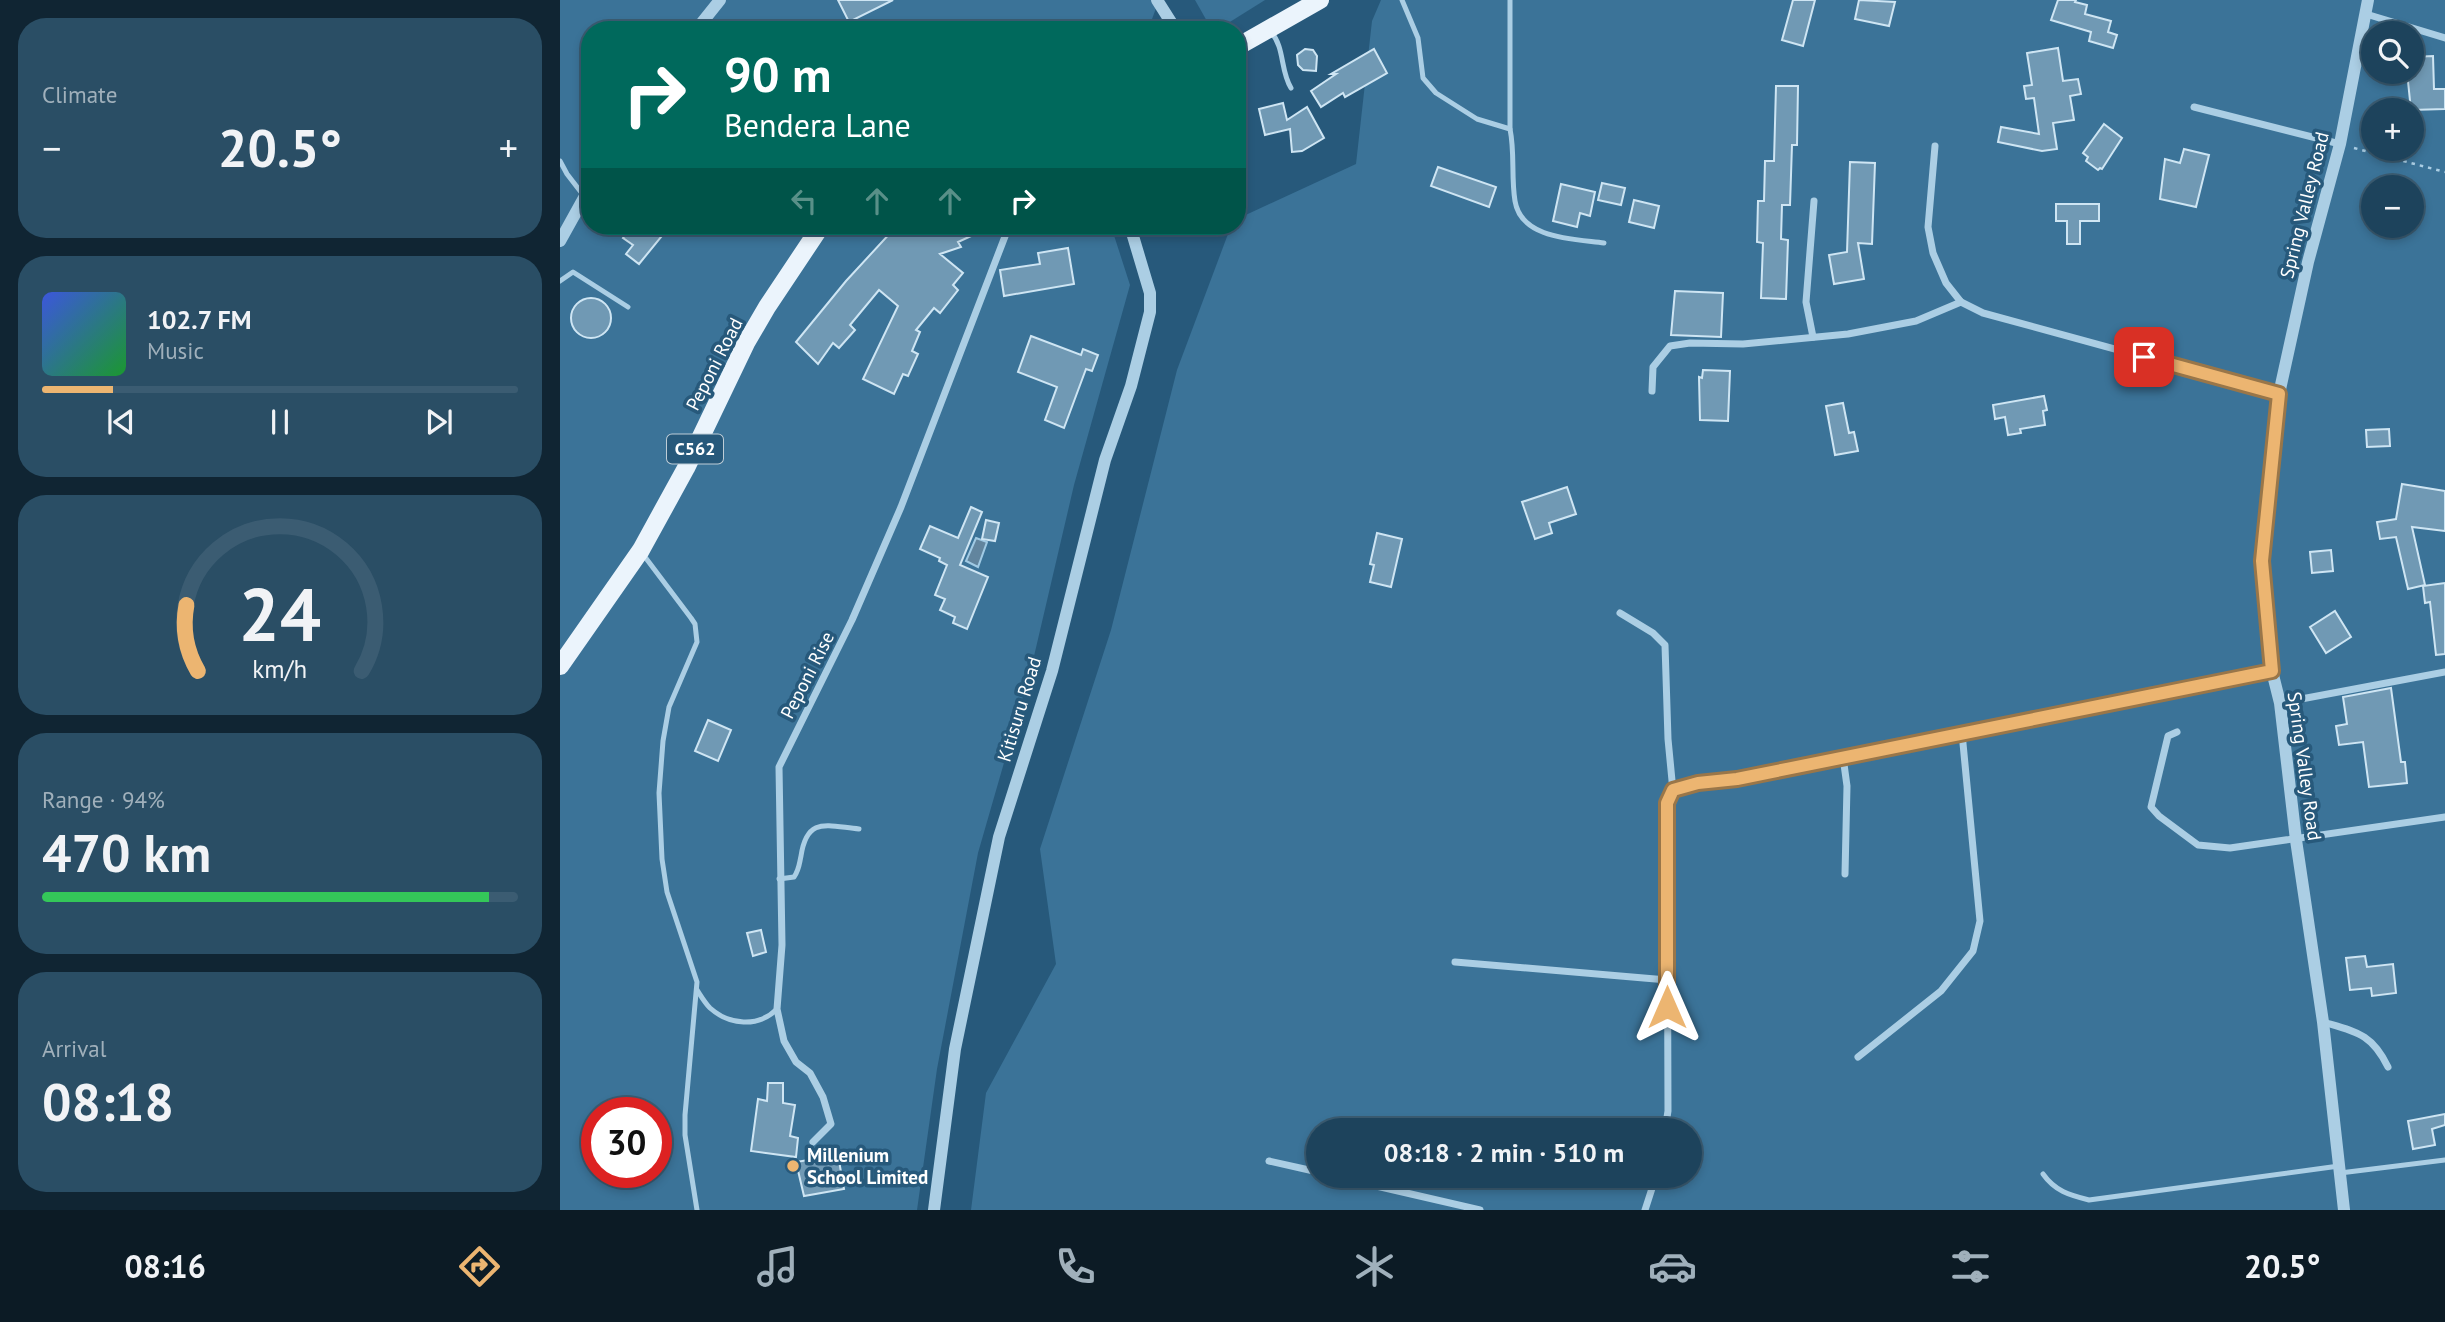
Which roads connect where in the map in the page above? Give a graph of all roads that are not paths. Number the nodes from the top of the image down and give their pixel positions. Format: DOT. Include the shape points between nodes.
graph roads {
  1 [pos="720,0"];
  2 [pos="1157,0"];
  3 [pos="1320,0"];
  4 [pos="1402,0"];
  5 [pos="1510,0"];
  6 [pos="2368,0"];
  7 [pos="2366,14"];
  8 [pos="703,21"];
  9 [pos="1171,21"];
  10 [pos="1269,29"];
  11 [pos="2445,38"];
  12 [pos="1246,42"];
  13 [pos="1291,88"];
  14 [pos="2194,107"];
  15 [pos="1510,129"];
  16 [pos="2340,144"];
  17 [pos="1935,146"];
  18 [pos="560,160"];
  19 [pos="581,187"];
  20 [pos="1814,201"];
  21 [pos="581,203"];
  22 [pos="815,235"];
  23 [pos="1006,235"];
  24 [pos="1133,235"];
  25 [pos="560,241"];
  26 [pos="1604,243"];
  27 [pos="560,282"];
  28 [pos="1961,302"];
  29 [pos="628,307"];
  30 [pos="1813,337"];
  31 [pos="1652,391"];
  32 [pos="2279,394"];
  33 [pos="640,550"];
  34 [pos="1619,612"];
  35 [pos="560,666"];
  36 [pos="2272,671"];
  37 [pos="2445,672"];
  38 [pos="2280,703"];
  39 [pos="2177,732"];
  40 [pos="1962,733"];
  41 [pos="1843,757"];
  42 [pos="1673,790"];
  43 [pos="2445,817"];
  44 [pos="859,829"];
  45 [pos="2296,840"];
  46 [pos="1845,874"];
  47 [pos="779,879"];
  48 [pos="1455,962"];
  49 [pos="1667,980"];
  50 [pos="697,990"];
  51 [pos="777,1009"];
  52 [pos="2323,1022"];
  53 [pos="1858,1057"];
  54 [pos="2388,1067"];
  55 [pos="1667,1118"];
  56 [pos="813,1142"];
  57 [pos="2445,1160"];
  58 [pos="1269,1161"];
  59 [pos="1306,1169"];
  60 [pos="2340,1170"];
  61 [pos="2043,1174"];
  62 [pos="1385,1188"];
  63 [pos="1652,1188"];
  64 [pos="697,1210"];
  65 [pos="934,1210"];
  66 [pos="1480,1210"];
  67 [pos="1645,1210"];
  68 [pos="2344,1210"];
  1 -- 8 [label="street"];
  2 -- 9 [label="street"];
  3 -- 10 [label="main road"];
  4 -- 15 [label="lane" via="1418,38 1423,78 1436,93 1477,119"];
  5 -- 15 [label="lane"];
  6 -- 7 [label="street, Spring Valley Road"];
  7 -- 11 [label="street"];
  7 -- 16 [label="street, Spring Valley Road"];
  10 -- 12 [label="main road"];
  10 -- 13 [label="lane" via="1279,43"];
  14 -- 16 [label="street"];
  15 -- 26 [label="lane" via="1515,204 1525,221 1544,233"];
  16 -- 32 [label="street, Spring Valley Road"];
  17 -- 28 [label="street" via="1928,226 1938,267"];
  18 -- 19 [label="lane"];
  20 -- 30 [label="street" via="1806,302"];
  21 -- 25 [label="street"];
  22 -- 33 [label="main road, Peponi Road / C562" via="746,343 686,468"];
  23 -- 47 [label="street, Peponi Rise" via="901,507 852,620 779,767"];
  24 -- 65 [label="street, Kitisuru Road" via="1150,293 1150,312 1105,460 1052,671 999,837 955,1049"];
  27 -- 29 [label="lane" via="573,272"];
  28 -- 30 [label="street" via="1916,321"];
  28 -- 32 [label="street" via="1983,313"];
  30 -- 31 [label="street" via="1670,346 1653,367"];
  32 -- 36 [label="street, Spring Valley Road" via="2262,561"];
  33 -- 35 [label="main road, Peponi Road / C562"];
  33 -- 50 [label="lane" via="695,624 696,642 669,707 660,793 667,892"];
  34 -- 42 [label="street" via="1665,645"];
  36 -- 38 [label="street, Spring Valley Road"];
  36 -- 40 [label="street"];
  37 -- 38 [label="street"];
  38 -- 45 [label="street, Spring Valley Road"];
  39 -- 45 [label="street" via="2168,736 2154,791 2151,807 2159,816 2198,845 2230,848"];
  40 -- 41 [label="street"];
  40 -- 53 [label="street" via="1980,921 1973,951 1941,992"];
  41 -- 42 [label="street"];
  41 -- 46 [label="street" via="1847,786"];
  42 -- 49 [label="street" via="1667,803"];
  43 -- 45 [label="street"];
  44 -- 47 [label="lane" via="814,827 805,839 799,871 794,877"];
  45 -- 52 [label="street, Spring Valley Road"];
  47 -- 51 [label="street, Peponi Rise" via="782,945"];
  48 -- 49 [label="street"];
  49 -- 55 [label="street"];
  50 -- 51 [label="lane" via="708,1007 724,1018 750,1023"];
  50 -- 64 [label="lane" via="685,1115"];
  51 -- 56 [label="street, Peponi Rise" via="784,1041 796,1062 810,1073 831,1124"];
  52 -- 54 [label="street" via="2360,1033 2378,1048"];
  52 -- 60 [label="street, Spring Valley Road"];
  57 -- 60 [label="lane"];
  58 -- 59 [label="street"];
  60 -- 61 [label="lane" via="2089,1200 2052,1187"];
  60 -- 68 [label="street, Spring Valley Road"];
  62 -- 66 [label="street"];
  63 -- 67 [label="street"];
}
